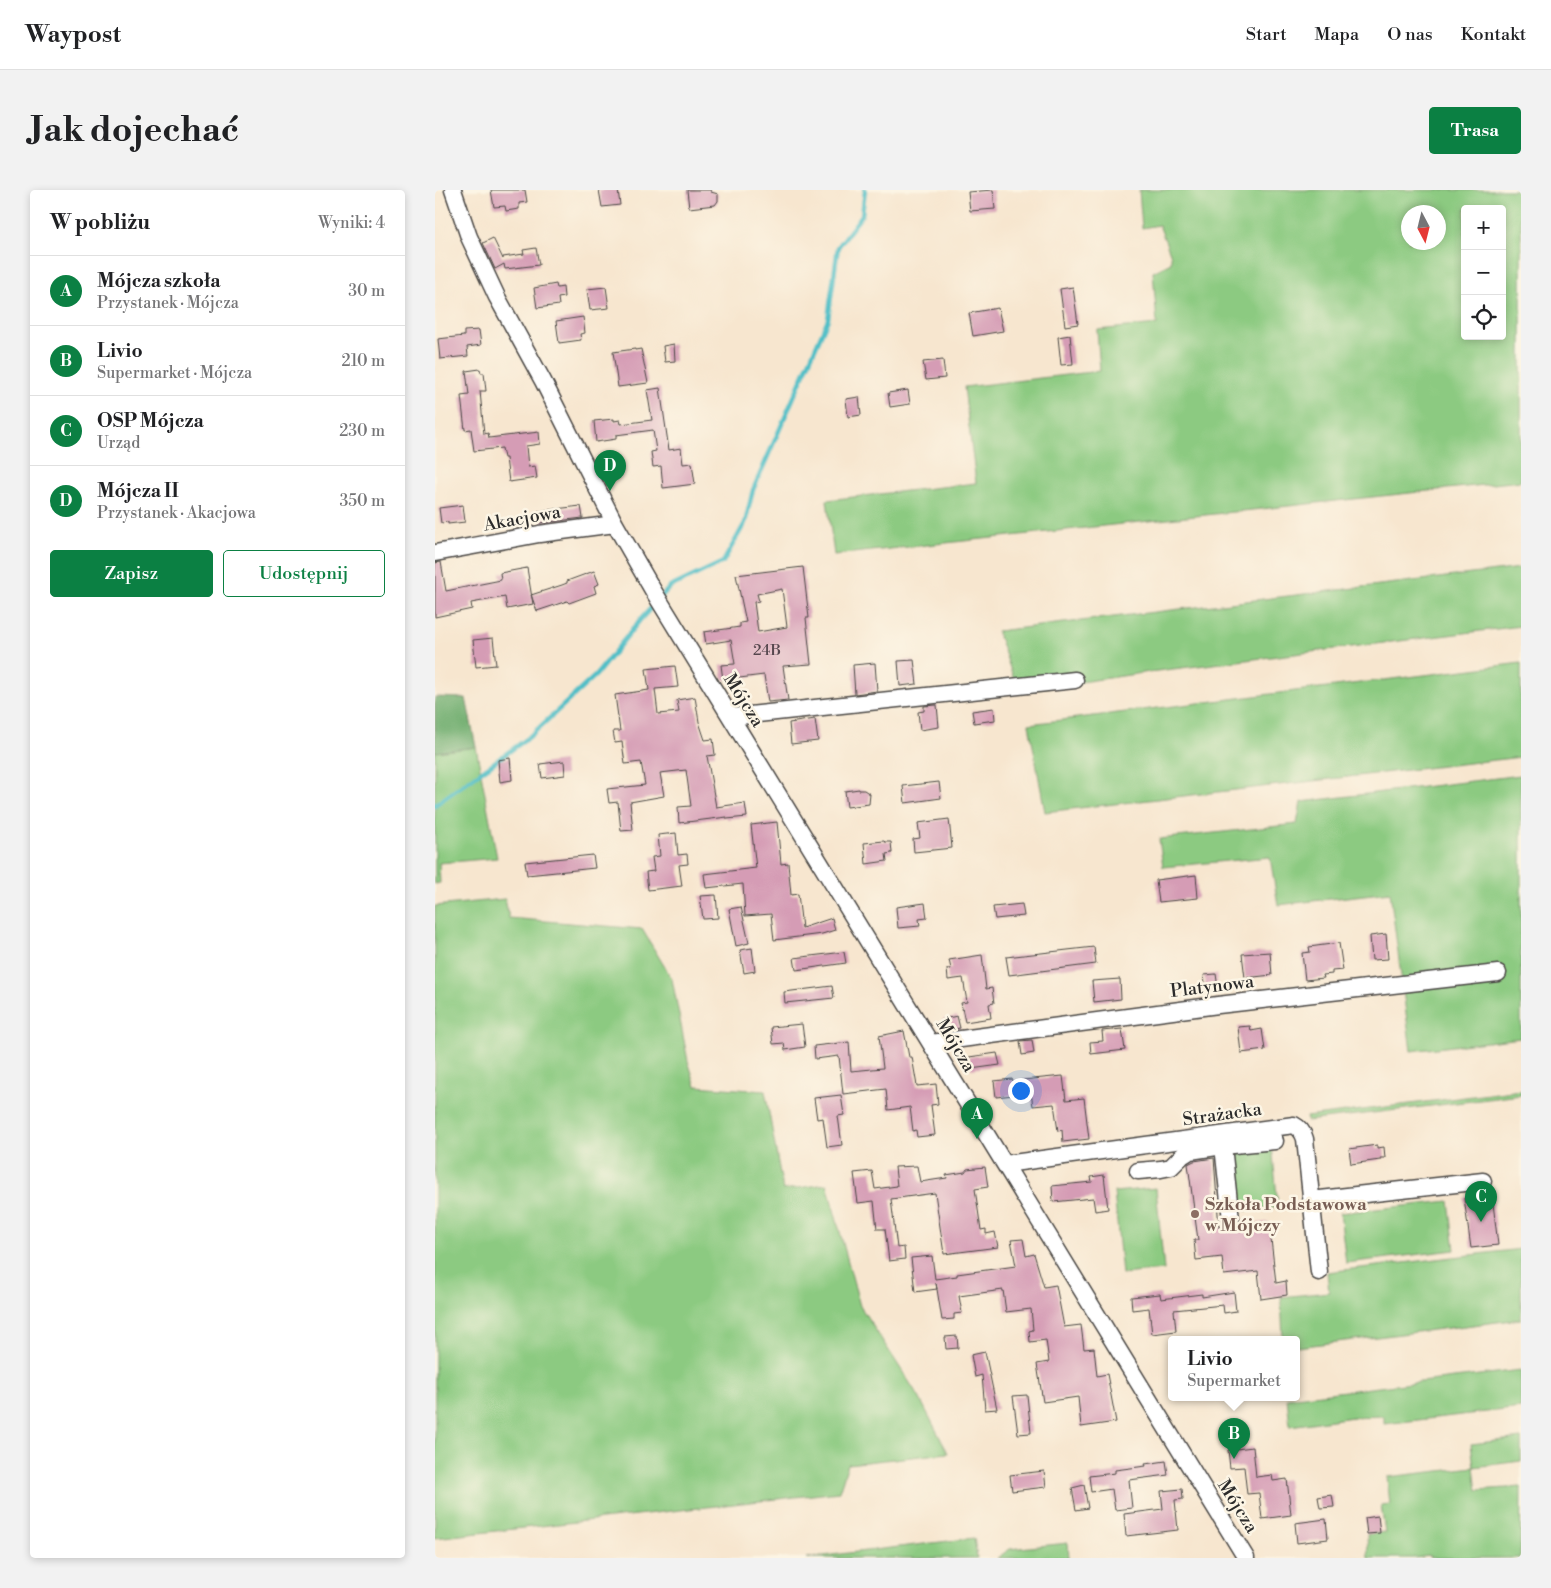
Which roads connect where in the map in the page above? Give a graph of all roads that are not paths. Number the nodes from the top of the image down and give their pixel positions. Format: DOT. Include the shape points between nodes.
graph roads {
  1 [pos="453,190"];
  2 [pos="615,524"];
  3 [pos="435,553"];
  4 [pos="1075,680"];
  5 [pos="731,717"];
  6 [pos="1498,973"];
  7 [pos="931,1043"];
  8 [pos="1275,1141"];
  9 [pos="1223,1146"];
  10 [pos="1005,1164"];
  11 [pos="1138,1171"];
  12 [pos="1483,1182"];
  13 [pos="1311,1200"];
  14 [pos="1231,1220"];
  15 [pos="1319,1272"];
  16 [pos="1246,1558"];
  1 -- 2 [label="street, Mójcza" via="469,237 497,297"];
  2 -- 3 [label="street, Akacjowa"];
  2 -- 5 [label="street, Mójcza"];
  4 -- 5 [label="street"];
  5 -- 7 [label="street, Mójcza"];
  6 -- 7 [label="street, Platynowa" via="1208,1006"];
  7 -- 10 [label="street, Mójcza"];
  8 -- 9 [label="street"];
  9 -- 11 [label="street" via="1190,1151 1171,1167"];
  9 -- 14 [label="street"];
  10 -- 13 [label="street, Strażacka" via="1293,1125 1299,1128 1305,1139"];
  10 -- 16 [label="street, Mójcza"];
  12 -- 13 [label="street"];
  13 -- 15 [label="street, Strażacka"];
}
